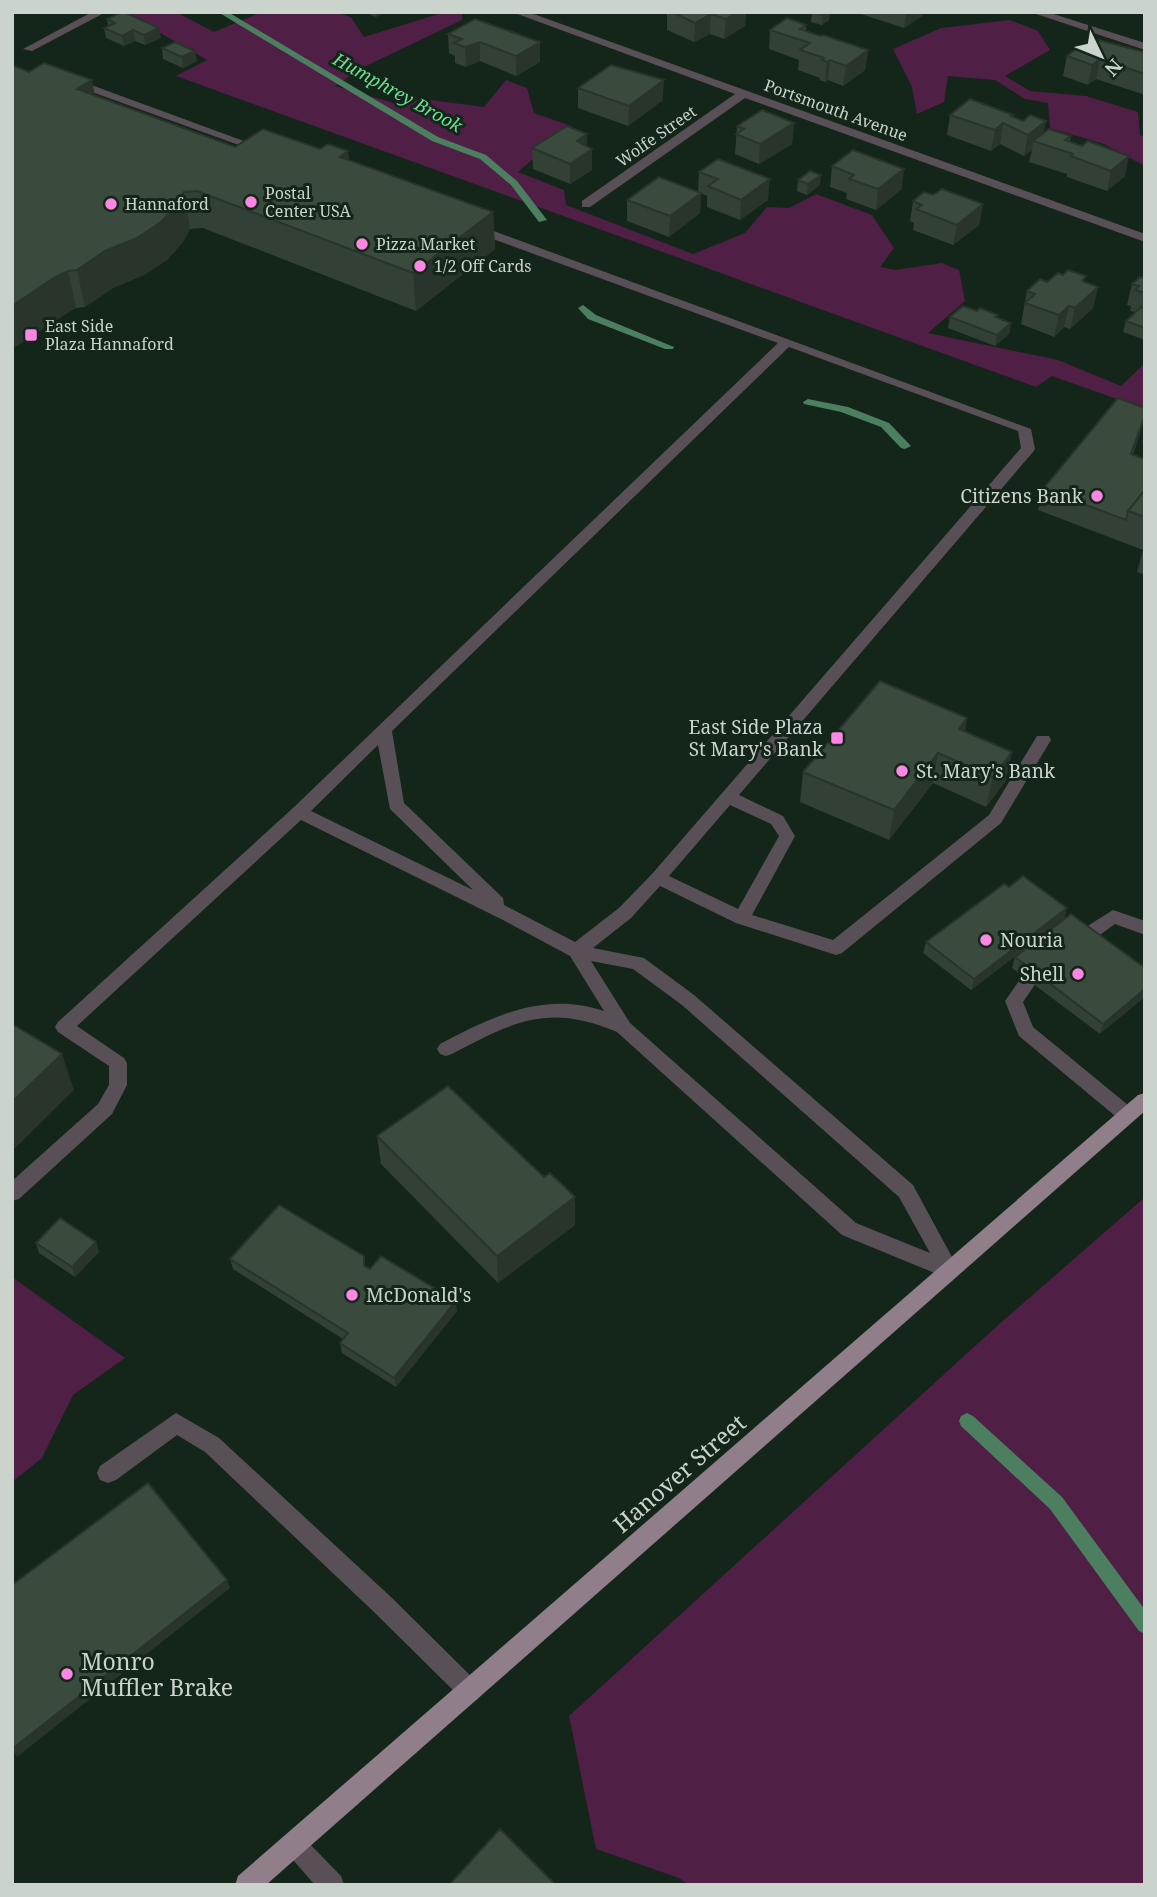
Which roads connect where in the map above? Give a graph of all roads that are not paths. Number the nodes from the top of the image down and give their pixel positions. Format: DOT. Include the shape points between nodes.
graph roads {
  1 [pos="101,12"];
  2 [pos="517,12"];
  3 [pos="1035,12"];
  4 [pos="1142,43"];
  5 [pos="28,49"];
  6 [pos="61,77"];
  7 [pos="744,93"];
  8 [pos="271,154"];
  9 [pos="586,204"];
  10 [pos="455,221"];
  11 [pos="1145,238"];
  12 [pos="787,342"];
  13 [pos="384,729"];
  14 [pos="1043,740"];
  15 [pos="727,797"];
  16 [pos="299,812"];
  17 [pos="658,878"];
  18 [pos="509,915"];
  19 [pos="742,918"];
  20 [pos="1145,928"];
  21 [pos="1084,937"];
  22 [pos="576,951"];
  23 [pos="1029,980"];
  24 [pos="624,1028"];
  25 [pos="446,1049"];
  26 [pos="1145,1100"];
  27 [pos="1127,1115"];
  28 [pos="12,1193"];
  29 [pos="949,1270"];
  30 [pos="108,1473"];
  31 [pos="470,1691"];
  32 [pos="294,1844"];
  33 [pos="247,1885"];
  34 [pos="332,1885"];
  1 -- 5 [label="street"];
  2 -- 7 [label="street, Portsmouth Avenue"];
  3 -- 4 [label="street"];
  6 -- 8 [label="street"];
  7 -- 9 [label="street, Wolfe Street"];
  7 -- 11 [label="street, Portsmouth Avenue"];
  10 -- 12 [label="street"];
  12 -- 13 [label="street"];
  12 -- 15 [label="street" via="1024,429 1028,449"];
  13 -- 16 [label="street"];
  13 -- 18 [label="street" via="396,805"];
  14 -- 19 [label="street" via="995,819 836,948"];
  15 -- 17 [label="street"];
  15 -- 19 [label="street" via="777,820 787,836"];
  16 -- 18 [label="street"];
  16 -- 28 [label="street" via="64,1027 118,1063 118,1085 105,1110"];
  17 -- 19 [label="street"];
  17 -- 22 [label="street" via="625,913"];
  18 -- 22 [label="street"];
  20 -- 21 [label="street" via="1113,917"];
  22 -- 24 [label="street"];
  22 -- 29 [label="street" via="638,963 688,1000 906,1191"];
  23 -- 27 [label="street" via="1014,1000 1025,1031"];
  24 -- 25 [label="street" via="603,1017 531,1010 501,1019"];
  24 -- 29 [label="street" via="849,1228"];
  26 -- 27 [label="main road, Hanover Street"];
  27 -- 29 [label="main road, Hanover Street"];
  29 -- 31 [label="main road, Hanover Street"];
  30 -- 31 [label="street" via="176,1423 212,1445"];
  31 -- 32 [label="main road, Hanover Street"];
  32 -- 33 [label="main road, Hanover Street"];
  32 -- 34 [label="street"];
}
